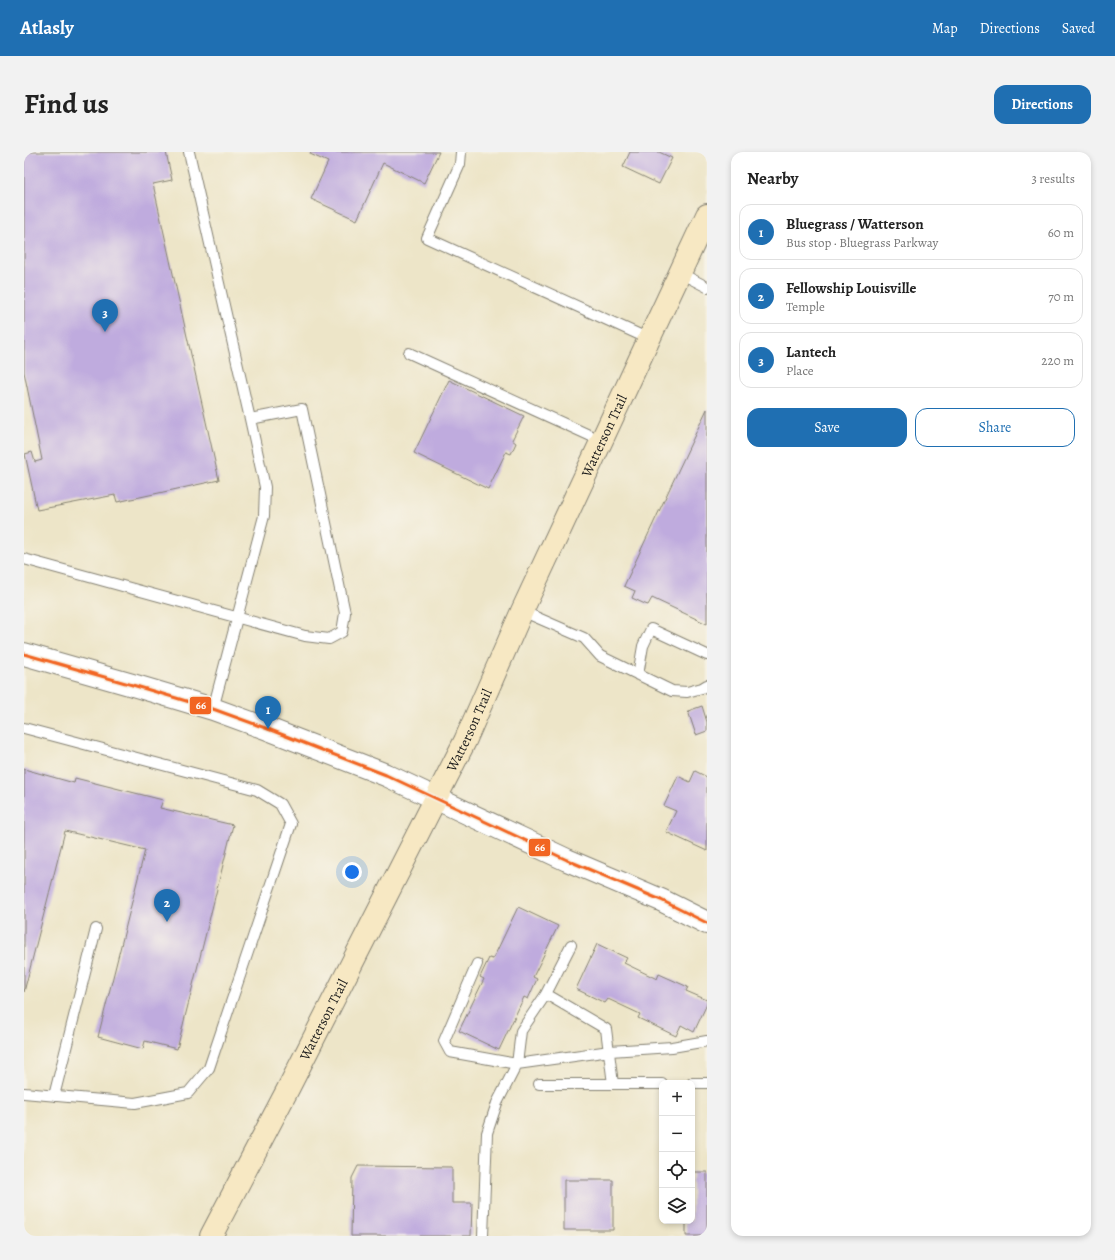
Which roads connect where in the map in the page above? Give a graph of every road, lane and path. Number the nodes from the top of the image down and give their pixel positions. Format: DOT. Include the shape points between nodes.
graph roads {
  1 [pos="190,152"];
  2 [pos="461,152"];
  3 [pos="707,215"];
  4 [pos="680,273"];
  5 [pos="707,287"];
  6 [pos="650,339"];
  7 [pos="409,353"];
  8 [pos="250,419"];
  9 [pos="602,441"];
  10 [pos="24,559"];
  11 [pos="522,611"];
  12 [pos="237,617"];
  13 [pos="24,654"];
  14 [pos="707,655"];
  15 [pos="638,675"];
  16 [pos="707,685"];
  17 [pos="213,709"];
  18 [pos="24,728"];
  19 [pos="435,799"];
  20 [pos="707,923"];
  21 [pos="96,929"];
  22 [pos="571,945"];
  23 [pos="477,964"];
  24 [pos="546,994"];
  25 [pos="707,1041"];
  26 [pos="610,1051"];
  27 [pos="517,1064"];
  28 [pos="695,1083"];
  29 [pos="707,1083"];
  30 [pos="539,1084"];
  31 [pos="613,1084"];
  32 [pos="659,1084"];
  33 [pos="24,1093"];
  34 [pos="54,1096"];
  35 [pos="211,1236"];
  36 [pos="483,1236"];
  1 -- 8 [label="lane"];
  2 -- 6 [label="lane" via="460,164 427,238"];
  3 -- 4 [label="main road, Watterson Trail"];
  4 -- 5 [label="lane"];
  4 -- 6 [label="main road, Watterson Trail"];
  6 -- 9 [label="main road, Watterson Trail"];
  7 -- 9 [label="lane"];
  8 -- 12 [label="lane" via="265,487 264,516"];
  8 -- 12 [label="lane" via="302,409 345,613 342,632 329,640"];
  9 -- 11 [label="main road, Watterson Trail"];
  10 -- 12 [label="lane"];
  11 -- 15 [label="lane" via="584,638 600,656"];
  11 -- 19 [label="main road, Watterson Trail" via="465,742"];
  12 -- 17 [label="lane"];
  13 -- 17 [label="street"];
  14 -- 15 [label="lane" via="651,629 643,646"];
  15 -- 16 [label="lane" via="672,691 687,692"];
  17 -- 19 [label="street" via="386,775"];
  18 -- 34 [label="lane" via="257,790 280,804 291,824 209,1068 188,1093 135,1103"];
  19 -- 20 [label="street"];
  19 -- 35 [label="main road, Watterson Trail"];
  21 -- 34 [label="lane"];
  22 -- 24 [label="lane"];
  23 -- 27 [label="lane" via="444,1041 450,1052"];
  24 -- 26 [label="lane" via="606,1029"];
  24 -- 27 [label="lane" via="520,1031"];
  25 -- 26 [label="lane" via="672,1047"];
  26 -- 27 [label="lane"];
  26 -- 31 [label="lane"];
  27 -- 36 [label="lane" via="497,1103 487,1133"];
  28 -- 29 [label="lane"];
  30 -- 31 [label="lane"];
  31 -- 32 [label="lane"];
  33 -- 34 [label="lane"];
}
